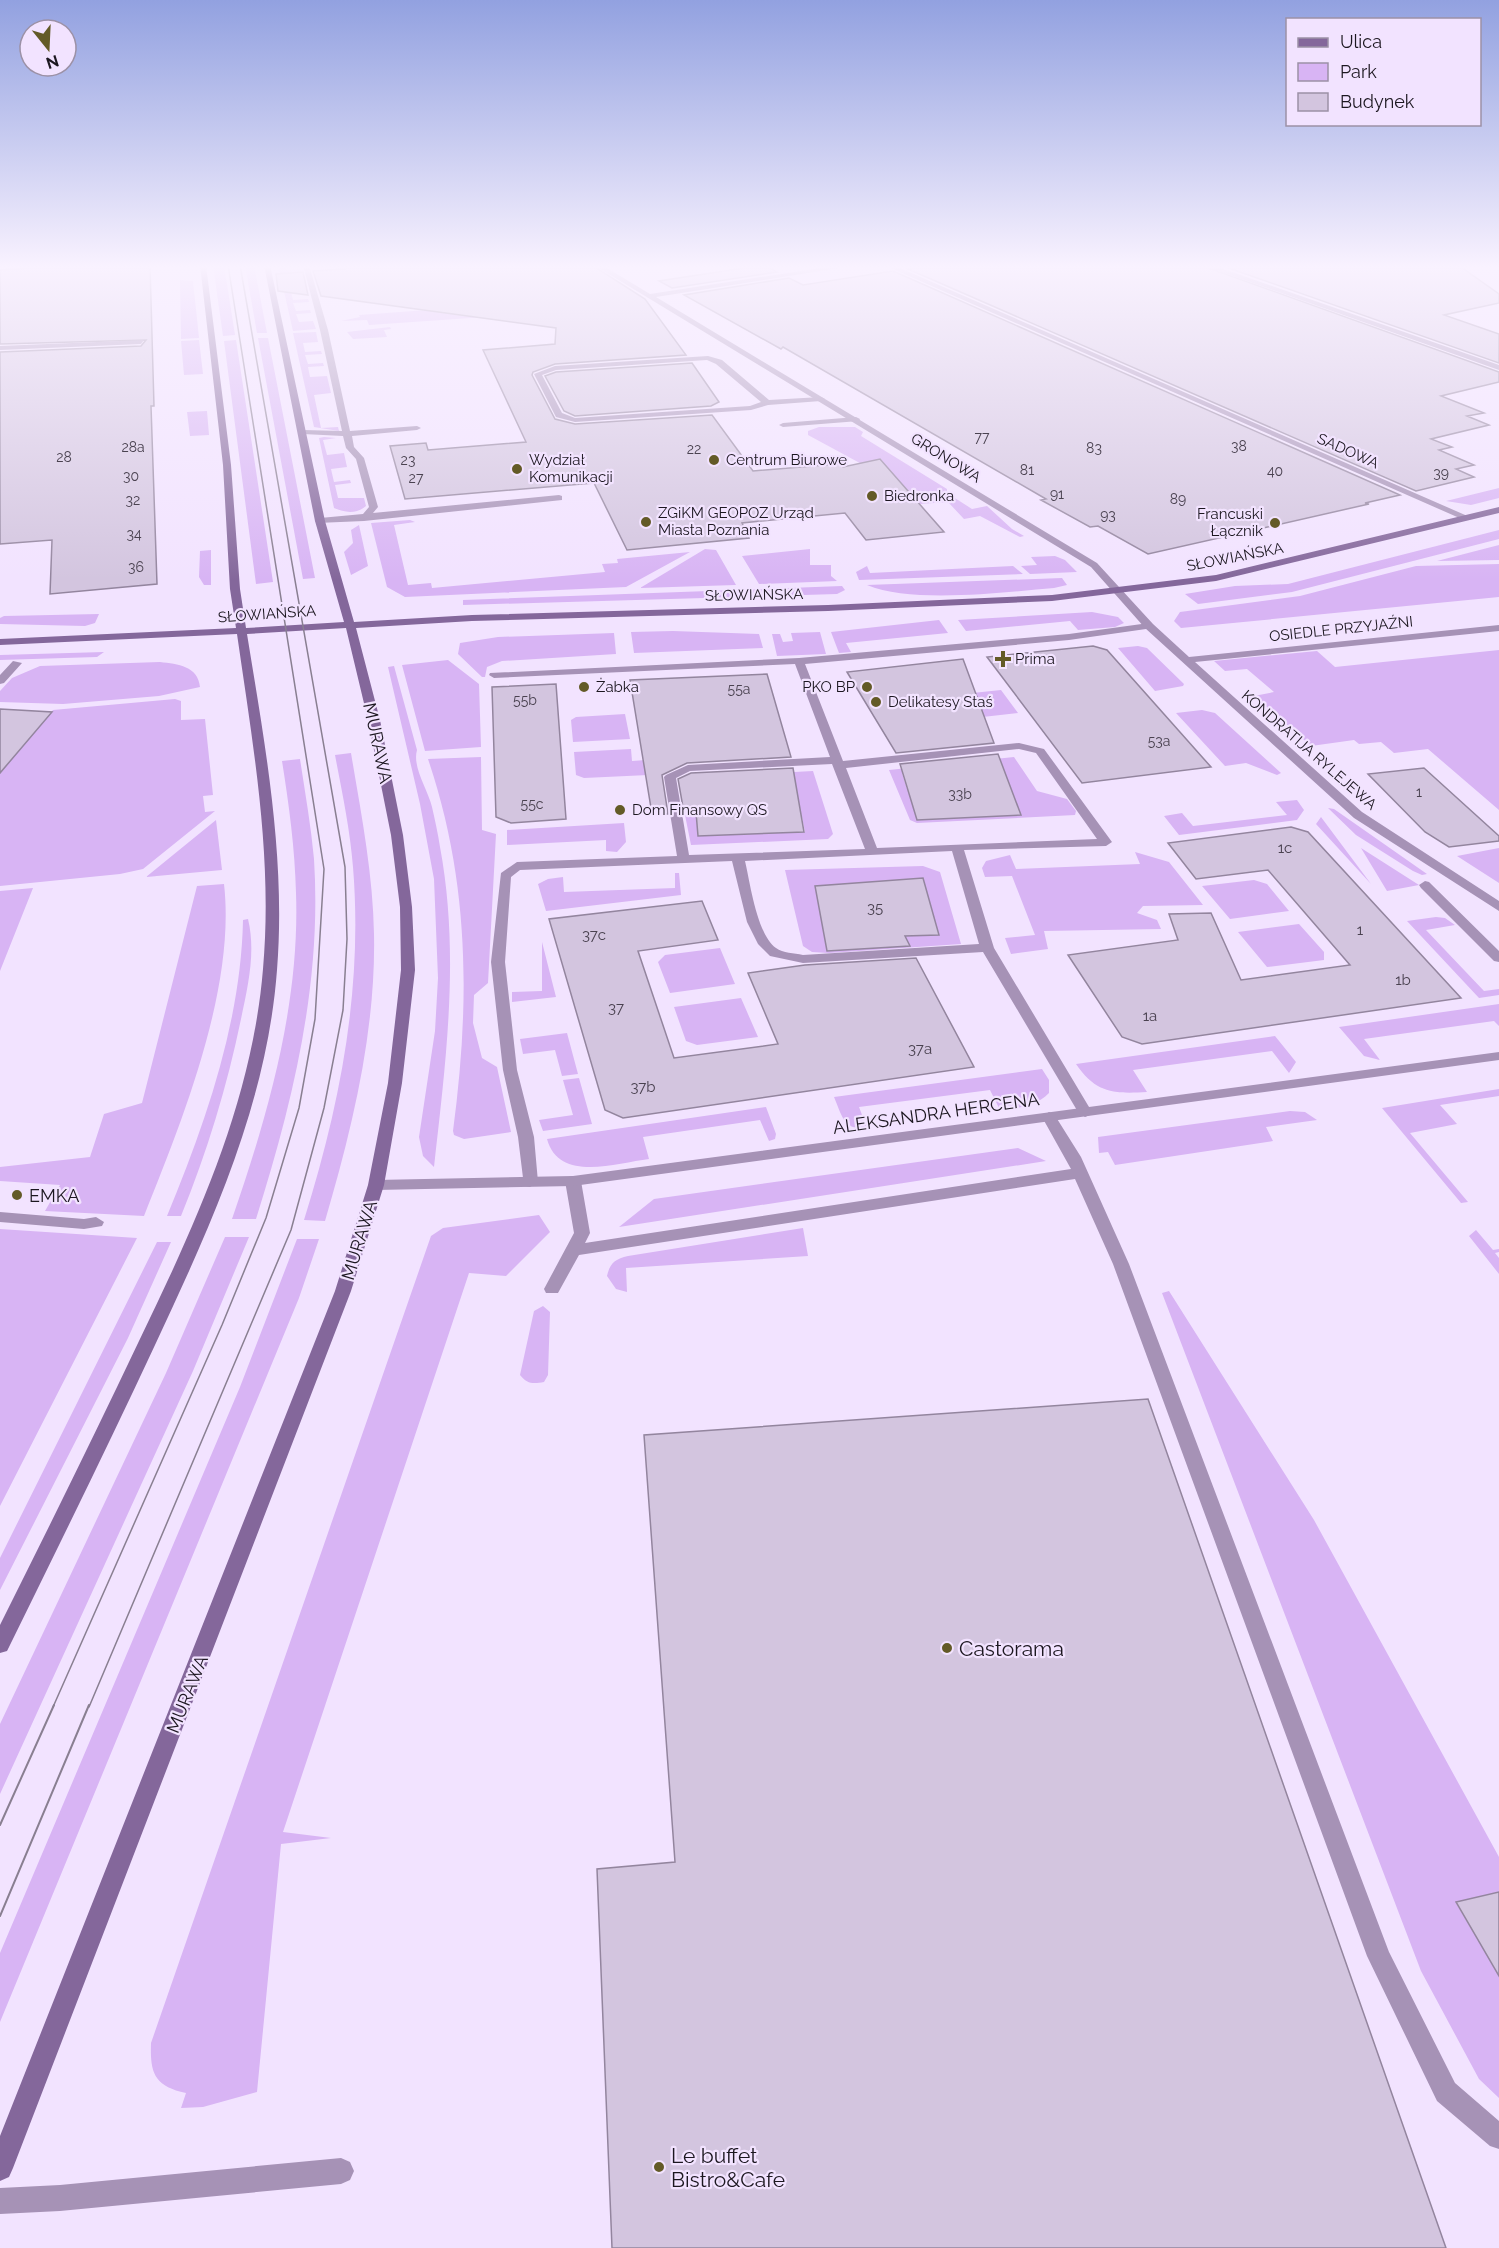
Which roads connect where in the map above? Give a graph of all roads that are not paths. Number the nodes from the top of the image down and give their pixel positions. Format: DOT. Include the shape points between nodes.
graph roads {
  1 [pos="216,370"];
  2 [pos="290,370"];
  3 [pos="332,370"];
  4 [pos="550,370"];
  5 [pos="728,370"];
  6 [pos="772,370"];
  7 [pos="1127,370"];
  8 [pos="821,399"];
  9 [pos="767,403"];
  10 [pos="856,419"];
  11 [pos="783,425"];
  12 [pos="303,432"];
  13 [pos="348,437"];
  14 [pos="558,498"];
  15 [pos="1499,510"];
  16 [pos="364,518"];
  17 [pos="1467,518"];
  18 [pos="320,521"];
  19 [pos="1120,592"];
  20 [pos="349,623"];
  21 [pos="1149,626"];
  22 [pos="1499,628"];
  23 [pos="242,631"];
  24 [pos="0,642"];
  25 [pos="1186,660"];
  26 [pos="799,661"];
  27 [pos="17,663"];
  28 [pos="494,675"];
  29 [pos="0,681"];
  30 [pos="838,762"];
  31 [pos="957,847"];
  32 [pos="872,852"];
  33 [pos="738,859"];
  34 [pos="684,861"];
  35 [pos="1425,885"];
  36 [pos="1499,907"];
  37 [pos="987,948"];
  38 [pos="1499,958"];
  39 [pos="1499,1056"];
  40 [pos="1085,1112"];
  41 [pos="1049,1117"];
  42 [pos="1080,1173"];
  43 [pos="573,1181"];
  44 [pos="530,1182"];
  45 [pos="376,1185"];
  46 [pos="0,1217"];
  47 [pos="96,1222"];
  48 [pos="573,1250"];
  49 [pos="552,1289"];
  50 [pos="0,1645"];
  51 [pos="1499,2137"];
  52 [pos="0,2168"];
  53 [pos="341,2171"];
  54 [pos="0,2201"];
  1 -- 23 [label="street" via="227,465 233,577"];
  2 -- 12 [label="street, MURAWA"];
  3 -- 13 [label="street"];
  4 -- 9 [label="street" via="538,374 560,415 575,420 740,409"];
  5 -- 9 [label="street"];
  6 -- 8 [label="street, GRONOWA"];
  7 -- 17 [label="street, SADOWA"];
  8 -- 9 [label="street"];
  8 -- 10 [label="street, GRONOWA"];
  10 -- 11 [label="street"];
  10 -- 19 [label="street, GRONOWA" via="1094,566"];
  12 -- 13 [label="street"];
  12 -- 18 [label="street, MURAWA"];
  13 -- 13 [label="street" via="399,436 417,428"];
  13 -- 16 [label="street" via="350,448 360,458 374,507"];
  14 -- 16 [label="street"];
  15 -- 17 [label="street, SŁOWIAŃSKA"];
  16 -- 18 [label="street"];
  17 -- 19 [label="street, SŁOWIAŃSKA" via="1274,566"];
  18 -- 20 [label="street, MURAWA"];
  19 -- 20 [label="street, SŁOWIAŃSKA" via="935,604"];
  19 -- 21 [label="street, KONDRATIJA RYLEJEWA"];
  20 -- 23 [label="street, SŁOWIAŃSKA"];
  20 -- 45 [label="street, MURAWA" via="374,720 399,846 406,908 408,970 403,1025"];
  21 -- 25 [label="street, KONDRATIJA RYLEJEWA"];
  21 -- 26 [label="street"];
  22 -- 25 [label="street, OSIEDLE PRZYJAŹNI"];
  23 -- 24 [label="street, SŁOWIAŃSKA"];
  23 -- 50 [label="street" via="268,804 273,924 266,1004 251,1083 233,1146 202,1227"];
  25 -- 36 [label="street, KONDRATIJA RYLEJEWA" via="1358,815"];
  26 -- 28 [label="street"];
  26 -- 30 [label="street"];
  27 -- 29 [label="street"];
  30 -- 31 [label="street" via="1032,747 1040,751 1106,842"];
  30 -- 32 [label="street"];
  30 -- 34 [label="street" via="688,768 676,772 670,777"];
  31 -- 32 [label="street"];
  31 -- 37 [label="street"];
  32 -- 33 [label="street"];
  33 -- 34 [label="street"];
  33 -- 37 [label="street" via="760,940 770,950 785,956 803,959"];
  34 -- 44 [label="street" via="517,866 505,876 498,962 506,1047 526,1137"];
  35 -- 38 [label="street"];
  37 -- 40 [label="street"];
  39 -- 40 [label="street, ALEKSANDRA HERCENA"];
  40 -- 41 [label="street, ALEKSANDRA HERCENA"];
  41 -- 42 [label="street"];
  41 -- 43 [label="street, ALEKSANDRA HERCENA"];
  42 -- 48 [label="street"];
  42 -- 51 [label="street" via="1121,1264 1378,1956 1446,2092"];
  43 -- 44 [label="street, ALEKSANDRA HERCENA"];
  43 -- 48 [label="street" via="582,1233"];
  44 -- 45 [label="street, ALEKSANDRA HERCENA"];
  45 -- 52 [label="street, MURAWA" via="343,1291 300,1407"];
  46 -- 47 [label="street"];
  48 -- 49 [label="street"];
  53 -- 54 [label="street"];
}
